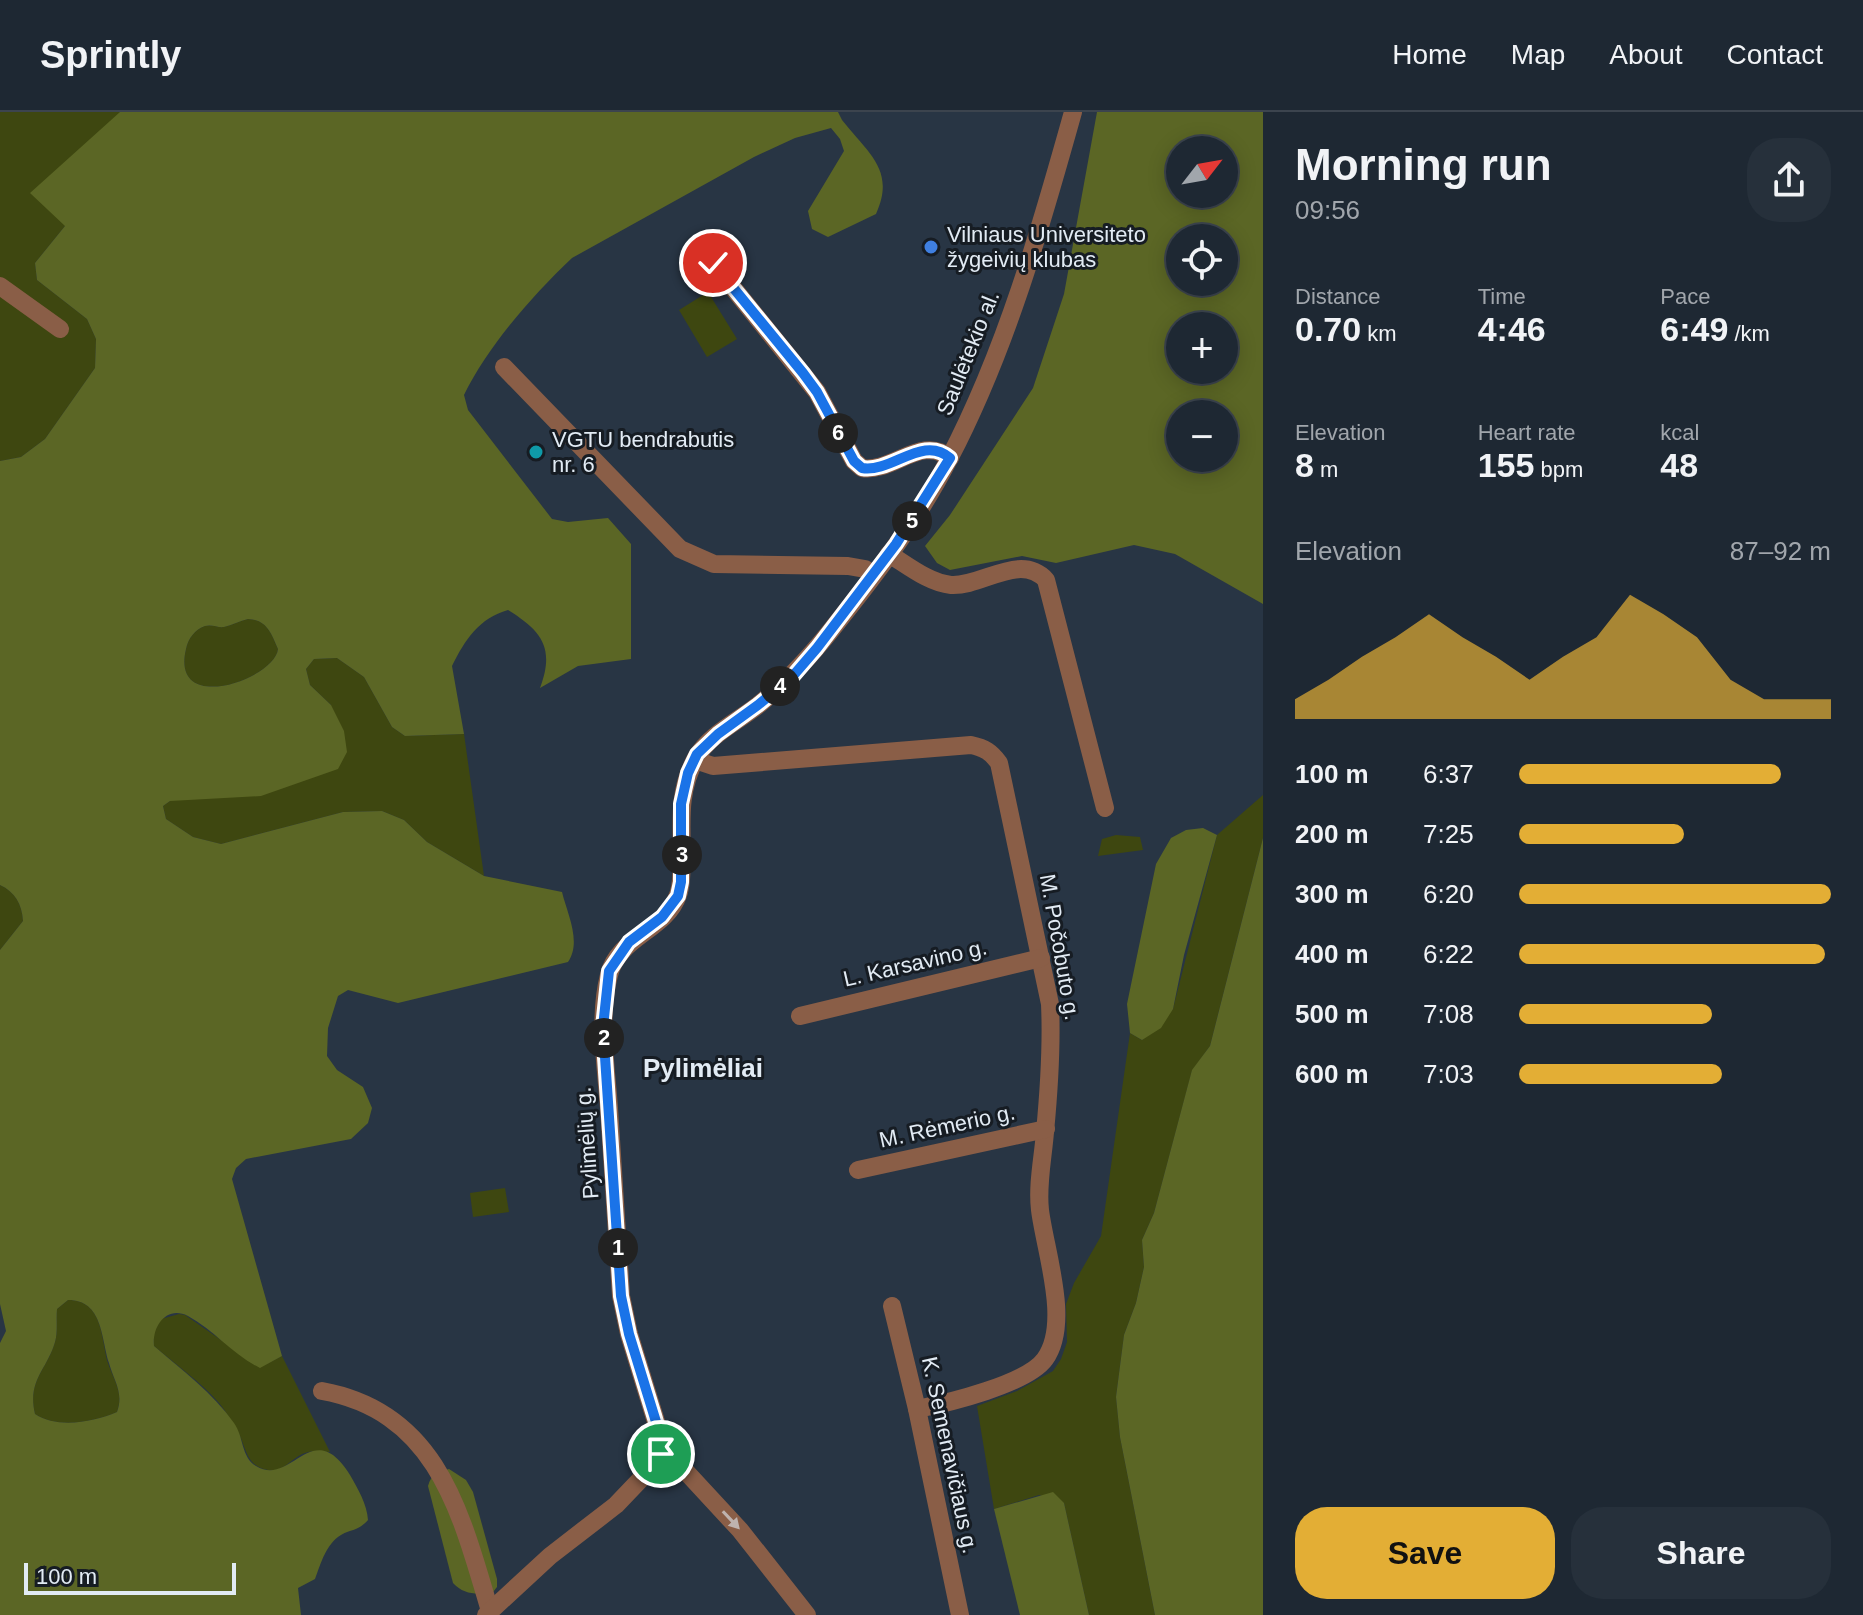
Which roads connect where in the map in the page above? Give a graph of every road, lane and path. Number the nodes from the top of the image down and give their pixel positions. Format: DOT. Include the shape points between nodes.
graph roads {
  1 [pos="1073,112"];
  2 [pos="713,263"];
  3 [pos="0,286"];
  4 [pos="60,329"];
  5 [pos="504,367"];
  6 [pos="950,458"];
  7 [pos="889,554"];
  8 [pos="873,575"];
  9 [pos="695,760"];
  10 [pos="1105,808"];
  11 [pos="1041,958"];
  12 [pos="800,1016"];
  13 [pos="1046,1129"];
  14 [pos="858,1170"];
  15 [pos="892,1306"];
  16 [pos="322,1391"];
  17 [pos="917,1409"];
  18 [pos="670,1459"];
  19 [pos="488,1613"];
  20 [pos="807,1615"];
  21 [pos="960,1615"];
  1 -- 6 [label="street, Saulėtekio al." via="1024,276"];
  2 -- 6 [label="street" via="817,392 862,468 882,468 920,451 943,452"];
  3 -- 4 [label="street"];
  5 -- 8 [label="street" via="680,549 714,564 848,566"];
  6 -- 7 [label="street, Saulėtekio al."];
  7 -- 8 [label="street, Saulėtekio al."];
  7 -- 10 [label="street" via="951,585 1030,568 1046,580"];
  8 -- 9 [label="street, Saulėtekio al." via="792,677 704,746"];
  9 -- 11 [label="street, M. Počobuto g." via="713,766 983,747 999,763"];
  9 -- 18 [label="street, Pylimėlių g." via="683,787 678,896 662,917 629,942 609,971 603,1027 621,1296"];
  11 -- 12 [label="street, L. Karsavino g."];
  11 -- 13 [label="street, M. Počobuto g." via="1051,1035"];
  13 -- 14 [label="street, M. Rėmerio g."];
  13 -- 17 [label="street, M. Počobuto g." via="1040,1207 1057,1315 1050,1350 1018,1379"];
  15 -- 17 [label="street, K. Semenavičiaus g."];
  16 -- 19 [label="street" via="350,1396 375,1411 418,1441 431,1457 449,1488"];
  17 -- 21 [label="street, K. Semenavičiaus g."];
  18 -- 19 [label="street" via="657,1462 616,1505"];
  18 -- 20 [label="street, one-way" via="740,1530"];
}
